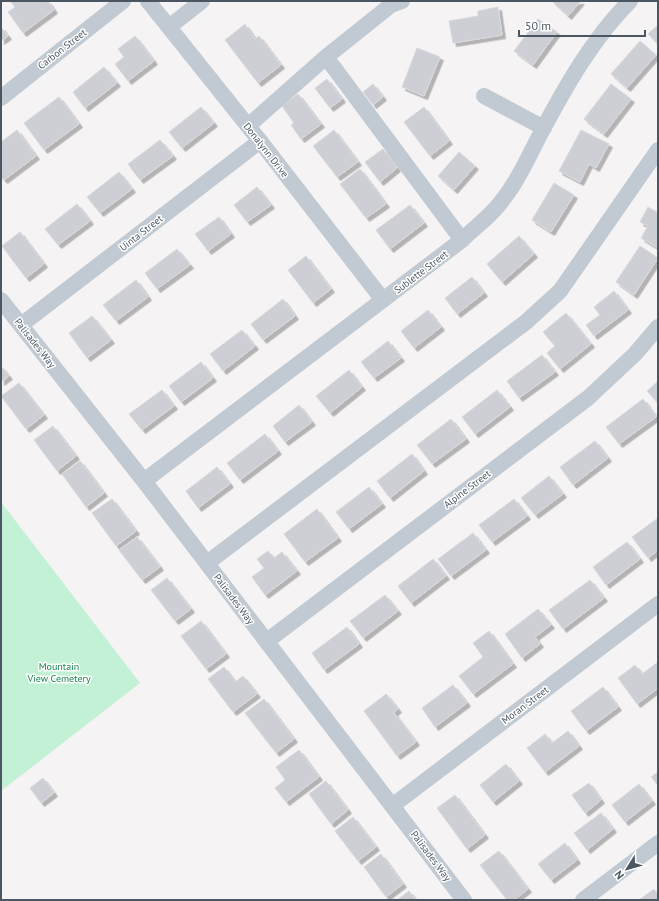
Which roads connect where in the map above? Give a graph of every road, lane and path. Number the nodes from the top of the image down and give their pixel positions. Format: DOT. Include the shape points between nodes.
graph roads {
  1 [pos="123,1"];
  2 [pos="148,1"];
  3 [pos="202,1"];
  4 [pos="402,1"];
  5 [pos="630,1"];
  6 [pos="168,27"];
  7 [pos="326,56"];
  8 [pos="484,96"];
  9 [pos="1,98"];
  10 [pos="248,126"];
  11 [pos="544,128"];
  12 [pos="260,141"];
  13 [pos="658,150"];
  14 [pos="462,240"];
  15 [pos="1,300"];
  16 [pos="383,300"];
  17 [pos="21,325"];
  18 [pos="658,327"];
  19 [pos="144,480"];
  20 [pos="207,563"];
  21 [pos="658,604"];
  22 [pos="267,641"];
  23 [pos="392,806"];
  24 [pos="658,843"];
  25 [pos="464,900"];
  26 [pos="583,900"];
  1 -- 9 [label="street, Carbon Street"];
  2 -- 6 [label="street, Donalynn Drive"];
  3 -- 6 [label="street"];
  4 -- 7 [label="street" via="391,5"];
  5 -- 11 [label="street, Sublette Street" via="581,62"];
  6 -- 10 [label="street, Donalynn Drive"];
  7 -- 10 [label="street"];
  7 -- 14 [label="street"];
  8 -- 11 [label="street"];
  10 -- 12 [label="street, Donalynn Drive"];
  11 -- 14 [label="street, Sublette Street" via="520,174 501,203"];
  12 -- 16 [label="street, Donalynn Drive"];
  12 -- 17 [label="street, Uinta Street"];
  13 -- 20 [label="street" via="560,291 526,322"];
  14 -- 16 [label="street, Sublette Street"];
  15 -- 17 [label="street, Palisades Way"];
  16 -- 19 [label="street, Sublette Street"];
  17 -- 19 [label="street, Palisades Way"];
  18 -- 22 [label="street, Alpine Street" via="635,354 588,398"];
  19 -- 20 [label="street, Palisades Way"];
  20 -- 22 [label="street, Palisades Way"];
  21 -- 23 [label="street, Moran Street"];
  22 -- 23 [label="street, Palisades Way"];
  23 -- 25 [label="street, Palisades Way"];
  24 -- 26 [label="street"];
}
